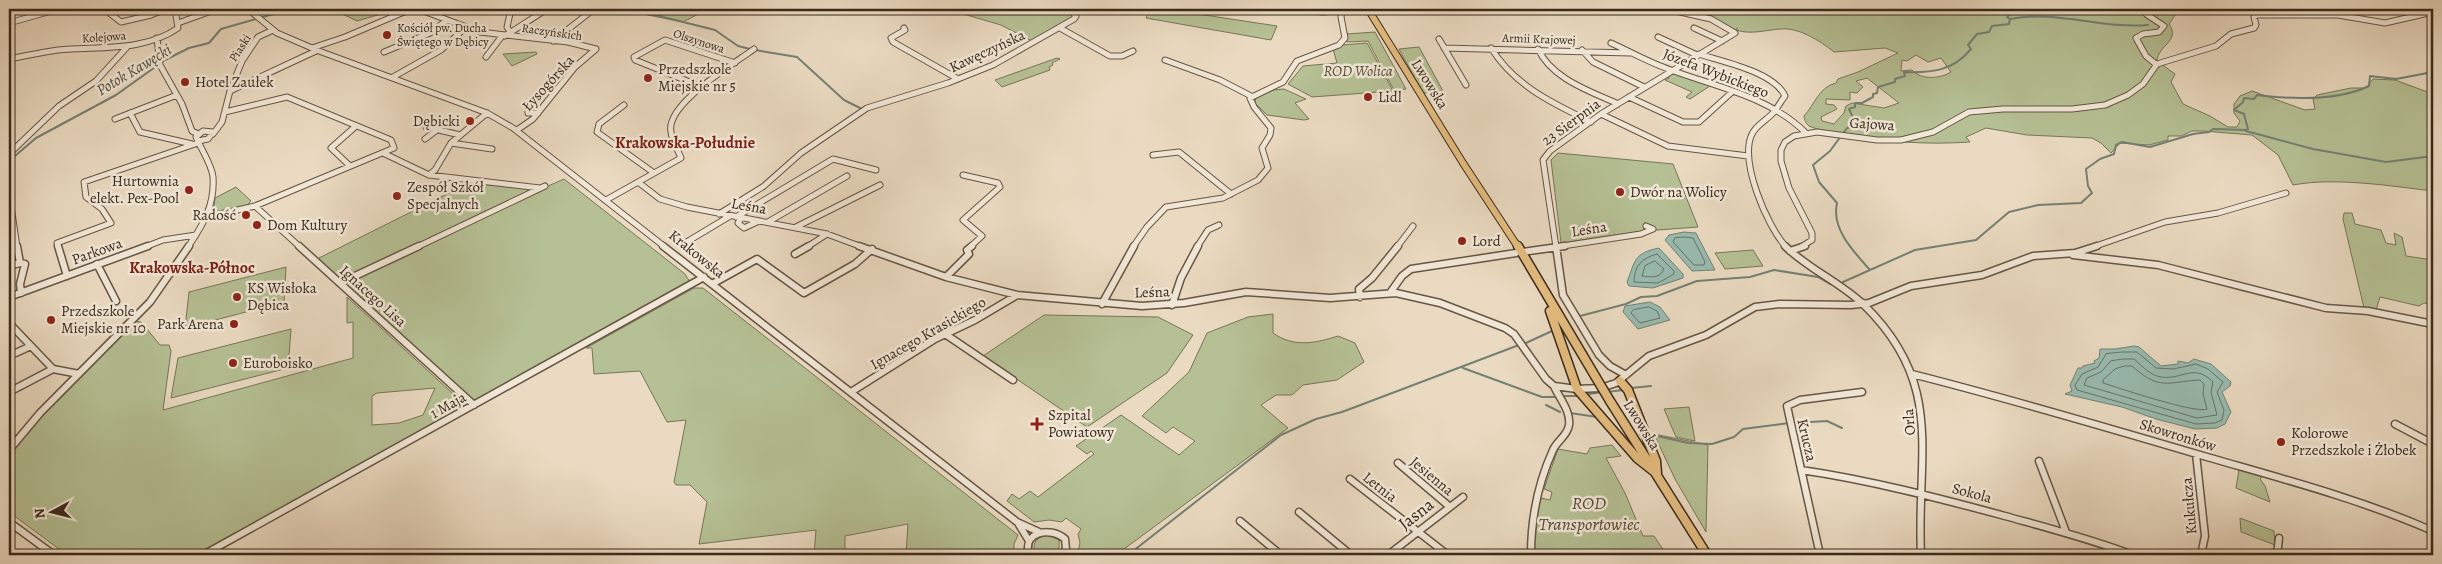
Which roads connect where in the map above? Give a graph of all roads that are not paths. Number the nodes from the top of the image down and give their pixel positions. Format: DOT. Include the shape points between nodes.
graph roads {
  1 [pos="58,9"];
  2 [pos="104,9"];
  3 [pos="163,9"];
  4 [pos="175,9"];
  5 [pos="217,9"];
  6 [pos="248,9"];
  7 [pos="411,9"];
  8 [pos="418,9"];
  9 [pos="511,9"];
  10 [pos="547,9"];
  11 [pos="594,9"];
  12 [pos="1070,9"];
  13 [pos="1289,9"];
  14 [pos="1366,9"];
  15 [pos="1382,9"];
  16 [pos="1616,9"];
  17 [pos="1632,9"];
  18 [pos="1667,9"];
  19 [pos="2143,9"];
  20 [pos="1626,10"];
  21 [pos="1342,11"];
  22 [pos="2424,14"];
  23 [pos="447,20"];
  24 [pos="178,22"];
  25 [pos="9,24"];
  26 [pos="465,28"];
  27 [pos="904,28"];
  28 [pos="1060,28"];
  29 [pos="1694,28"];
  30 [pos="273,30"];
  31 [pos="510,32"];
  32 [pos="503,36"];
  33 [pos="1658,37"];
  34 [pos="157,38"];
  35 [pos="1438,39"];
  36 [pos="553,41"];
  37 [pos="300,42"];
  38 [pos="1722,42"];
  39 [pos="1612,43"];
  40 [pos="319,44"];
  41 [pos="128,46"];
  42 [pos="328,46"];
  43 [pos="1444,48"];
  44 [pos="1492,48"];
  45 [pos="754,49"];
  46 [pos="1538,49"];
  47 [pos="314,50"];
  48 [pos="597,50"];
  49 [pos="1582,50"];
  50 [pos="384,52"];
  51 [pos="1134,52"];
  52 [pos="1633,53"];
  53 [pos="334,55"];
  54 [pos="1698,55"];
  55 [pos="486,57"];
  56 [pos="9,59"];
  57 [pos="1164,60"];
  58 [pos="735,63"];
  59 [pos="2156,66"];
  60 [pos="1671,70"];
  61 [pos="393,77"];
  62 [pos="958,79"];
  63 [pos="232,84"];
  64 [pos="239,85"];
  65 [pos="1466,85"];
  66 [pos="702,87"];
  67 [pos="1644,87"];
  68 [pos="230,91"];
  69 [pos="1732,92"];
  70 [pos="177,95"];
  71 [pos="1251,96"];
  72 [pos="1629,97"];
  73 [pos="539,98"];
  74 [pos="893,100"];
  75 [pos="1618,104"];
  76 [pos="624,105"];
  77 [pos="1776,110"];
  78 [pos="224,112"];
  79 [pos="130,113"];
  80 [pos="487,113"];
  81 [pos="538,113"];
  82 [pos="1601,114"];
  83 [pos="115,119"];
  84 [pos="1591,122"];
  85 [pos="356,126"];
  86 [pos="426,127"];
  87 [pos="437,130"];
  88 [pos="517,130"];
  89 [pos="211,132"];
  90 [pos="198,134"];
  91 [pos="1806,134"];
  92 [pos="460,135"];
  93 [pos="425,139"];
  94 [pos="452,143"];
  95 [pos="195,144"];
  96 [pos="492,149"];
  97 [pos="383,153"];
  98 [pos="9,154"];
  99 [pos="1153,155"];
  100 [pos="1748,156"];
  101 [pos="350,166"];
  102 [pos="876,170"];
  103 [pos="654,173"];
  104 [pos="428,175"];
  105 [pos="963,175"];
  106 [pos="846,176"];
  107 [pos="638,182"];
  108 [pos="880,185"];
  109 [pos="2286,193"];
  110 [pos="1231,194"];
  111 [pos="606,200"];
  112 [pos="254,206"];
  113 [pos="12,213"];
  114 [pos="719,214"];
  115 [pos="207,217"];
  116 [pos="736,217"];
  117 [pos="759,221"];
  118 [pos="768,222"];
  119 [pos="1218,225"];
  120 [pos="1413,226"];
  121 [pos="1646,226"];
  122 [pos="796,227"];
  123 [pos="827,234"];
  124 [pos="196,235"];
  125 [pos="685,242"];
  126 [pos="1556,247"];
  127 [pos="872,249"];
  128 [pos="1544,249"];
  129 [pos="1790,251"];
  130 [pos="1519,253"];
  131 [pos="795,254"];
  132 [pos="2068,254"];
  133 [pos="1556,255"];
  134 [pos="20,263"];
  135 [pos="97,264"];
  136 [pos="9,266"];
  137 [pos="67,276"];
  138 [pos="704,277"];
  139 [pos="946,277"];
  140 [pos="340,283"];
  141 [pos="712,284"];
  142 [pos="21,293"];
  143 [pos="1390,293"];
  144 [pos="1017,295"];
  145 [pos="1543,295"];
  146 [pos="9,297"];
  147 [pos="1360,297"];
  148 [pos="116,301"];
  149 [pos="1102,304"];
  150 [pos="1861,304"];
  151 [pos="1172,305"];
  152 [pos="1554,309"];
  153 [pos="9,323"];
  154 [pos="2433,324"];
  155 [pos="945,334"];
  156 [pos="31,346"];
  157 [pos="9,356"];
  158 [pos="53,369"];
  159 [pos="79,374"];
  160 [pos="1912,374"];
  161 [pos="1623,378"];
  162 [pos="1013,380"];
  163 [pos="1554,386"];
  164 [pos="1577,389"];
  165 [pos="9,392"];
  166 [pos="851,392"];
  167 [pos="1862,392"];
  168 [pos="474,405"];
  169 [pos="2395,424"];
  170 [pos="2433,444"];
  171 [pos="9,450"];
  172 [pos="2196,454"];
  173 [pos="2039,461"];
  174 [pos="1398,463"];
  175 [pos="1801,470"];
  176 [pos="1657,475"];
  177 [pos="1350,479"];
  178 [pos="1920,493"];
  179 [pos="1463,497"];
  180 [pos="1450,507"];
  181 [pos="1299,512"];
  182 [pos="1240,521"];
  183 [pos="9,522"];
  184 [pos="1017,522"];
  185 [pos="2433,531"];
  186 [pos="1040,532"];
  187 [pos="1418,532"];
  188 [pos="2066,532"];
  189 [pos="2279,538"];
  190 [pos="1029,541"];
  191 [pos="1064,554"];
  192 [pos="54,555"];
  193 [pos="203,555"];
  194 [pos="1029,555"];
  195 [pos="1280,555"];
  196 [pos="1351,555"];
  197 [pos="1388,555"];
  198 [pos="1448,555"];
  199 [pos="1531,555"];
  200 [pos="1707,555"];
  201 [pos="1820,555"];
  202 [pos="1921,555"];
  203 [pos="2133,555"];
  204 [pos="2201,555"];
  205 [pos="2278,555"];
  1 -- 25 [label="street"];
  2 -- 3 [label="street" via="122,22"];
  4 -- 24 [label="street"];
  5 -- 24 [label="street"];
  6 -- 30 [label="street, Krakowska"];
  7 -- 42 [label="street"];
  8 -- 23 [label="street, Raczyńskich"];
  9 -- 31 [label="street"];
  10 -- 31 [label="street"];
  11 -- 36 [label="street"];
  12 -- 28 [label="street, Kawęczyńska" via="1075,18"];
  13 -- 21 [label="street"];
  14 -- 15 [label="street"];
  14 -- 21 [label="street"];
  14 -- 130 [label="main road, Lwowska"];
  16 -- 20 [label="street"];
  17 -- 20 [label="street"];
  18 -- 38 [label="street, 23 Sierpnia" via="1711,20 1736,33"];
  19 -- 59 [label="street" via="2164,26 2159,32 2136,38"];
  21 -- 71 [label="street" via="1345,38 1342,43 1297,61 1283,82"];
  22 -- 59 [label="street, Gajowa" via="2384,23 2338,15 2257,15 2254,17 2256,26 2231,34 2216,46 2166,60"];
  23 -- 26 [label="street, Raczyńskich"];
  23 -- 50 [label="street" via="430,33"];
  24 -- 34 [label="street, Kolejowa" via="175,31"];
  26 -- 32 [label="street, Raczyńskich"];
  26 -- 61 [label="street" via="441,50"];
  27 -- 62 [label="street" via="890,38 893,42"];
  28 -- 51 [label="street" via="1110,56"];
  28 -- 62 [label="street, Kawęczyńska" via="1001,62"];
  29 -- 38 [label="street"];
  30 -- 37 [label="street, Krakowska"];
  30 -- 63 [label="street, Piaski" via="256,40"];
  31 -- 32 [label="street"];
  32 -- 36 [label="street, Raczyńskich"];
  32 -- 55 [label="street"];
  33 -- 54 [label="street"];
  34 -- 41 [label="street, Kolejowa"];
  34 -- 70 [label="street" via="160,62"];
  35 -- 43 [label="street"];
  36 -- 48 [label="street, Raczyńskich"];
  37 -- 40 [label="street, Krakowska"];
  37 -- 47 [label="street, Krakowska"];
  38 -- 54 [label="street, 23 Sierpnia"];
  39 -- 52 [label="street, Józefa Wybickiego"];
  40 -- 42 [label="street"];
  40 -- 47 [label="street"];
  41 -- 56 [label="street, Kolejowa" via="58,50"];
  41 -- 98 [label="street" via="96,81 59,106"];
  42 -- 47 [label="street"];
  42 -- 53 [label="street"];
  43 -- 44 [label="street, Armii Krajowej"];
  43 -- 65 [label="street"];
  44 -- 46 [label="street, Armii Krajowej"];
  44 -- 84 [label="street" via="1507,71 1522,84"];
  45 -- 58 [label="street"];
  46 -- 49 [label="street, Armii Krajowej"];
  46 -- 75 [label="street" via="1555,70"];
  47 -- 53 [label="street, Krakowska"];
  47 -- 64 [label="street"];
  48 -- 81 [label="street, Łysogórska" via="575,67"];
  49 -- 52 [label="street, Armii Krajowej"];
  49 -- 67 [label="street" via="1593,62"];
  52 -- 60 [label="street, Józefa Wybickiego"];
  53 -- 61 [label="street, Krakowska"];
  54 -- 60 [label="street, 23 Sierpnia"];
  54 -- 77 [label="street" via="1776,82 1785,96"];
  57 -- 71 [label="street" via="1198,70"];
  58 -- 66 [label="street"];
  58 -- 66 [label="street, Olszynowa" via="665,40 636,54 633,60"];
  59 -- 91 [label="street, Gajowa" via="2144,82 2116,101 2101,106 1970,112 1955,117 1932,133 1892,140 1822,132"];
  60 -- 67 [label="street, 23 Sierpnia"];
  60 -- 69 [label="street, Józefa Wybickiego"];
  61 -- 80 [label="street, Krakowska"];
  62 -- 74 [label="street, Kawęczyńska"];
  63 -- 64 [label="street, Piaski"];
  63 -- 68 [label="street, Piaski"];
  64 -- 68 [label="street"];
  66 -- 103 [label="street" via="689,97 671,127 672,141 681,158"];
  67 -- 72 [label="street, 23 Sierpnia"];
  68 -- 78 [label="street, Piaski"];
  69 -- 72 [label="street" via="1699,122 1692,123 1683,122"];
  69 -- 77 [label="street, Józefa Wybickiego"];
  70 -- 79 [label="street"];
  70 -- 90 [label="street" via="192,131"];
  71 -- 110 [label="street" via="1252,105 1270,127 1271,134 1262,148 1268,168 1261,178"];
  72 -- 75 [label="street, 23 Sierpnia"];
  73 -- 81 [label="street" via="528,111"];
  74 -- 114 [label="street, Leśna" via="867,108 844,122 794,158 764,186"];
  75 -- 82 [label="street, 23 Sierpnia"];
  76 -- 103 [label="street" via="599,124 597,132"];
  77 -- 91 [label="street, Józefa Wybickiego" via="1798,124"];
  77 -- 100 [label="street" via="1753,132"];
  78 -- 85 [label="street" via="287,97"];
  78 -- 89 [label="street, Piaski" via="221,124"];
  79 -- 83 [label="street"];
  79 -- 95 [label="street" via="140,132"];
  80 -- 88 [label="street, Krakowska"];
  80 -- 92 [label="street"];
  81 -- 88 [label="street, Łysogórska"];
  82 -- 84 [label="street, 23 Sierpnia"];
  82 -- 100 [label="street" via="1668,146"];
  84 -- 126 [label="street, 23 Sierpnia" via="1550,151 1543,160"];
  85 -- 97 [label="street" via="391,140 394,148"];
  85 -- 101 [label="street" via="331,148"];
  86 -- 87 [label="street"];
  87 -- 92 [label="street"];
  87 -- 93 [label="street"];
  88 -- 111 [label="street, Krakowska"];
  89 -- 90 [label="street"];
  89 -- 95 [label="street, Piaski" via="208,139"];
  90 -- 95 [label="street"];
  91 -- 129 [label="street, Gajowa" via="1784,143 1781,150 1788,187 1812,233 1812,240 1806,245"];
  92 -- 94 [label="street"];
  94 -- 96 [label="street"];
  94 -- 104 [label="street" via="435,170"];
  95 -- 115 [label="street" via="213,176"];
  95 -- 137 [label="street" via="84,182 86,197 102,209 111,223 57,243"];
  97 -- 101 [label="street"];
  97 -- 104 [label="street"];
  99 -- 110 [label="street" via="1179,152"];
  100 -- 129 [label="street" via="1752,178 1776,234"];
  101 -- 112 [label="street"];
  102 -- 116 [label="street" via="833,159"];
  103 -- 107 [label="street"];
  104 -- 140 [label="street" via="543,187"];
  105 -- 139 [label="street" via="998,183 1000,187 963,220 982,236 969,246 969,254"];
  106 -- 118 [label="street"];
  107 -- 111 [label="street"];
  107 -- 114 [label="street, Leśna" via="660,198"];
  108 -- 122 [label="street"];
  109 -- 132 [label="street" via="2218,213 2165,222"];
  110 -- 149 [label="street" via="1208,202 1178,204 1159,212"];
  111 -- 138 [label="street, Krakowska"];
  112 -- 115 [label="street"];
  112 -- 140 [label="street, Ignacego Lisa"];
  113 -- 134 [label="street"];
  114 -- 116 [label="street, Leśna"];
  115 -- 124 [label="street"];
  116 -- 117 [label="street, Leśna"];
  116 -- 117 [label="street" via="744,228"];
  116 -- 125 [label="street"];
  117 -- 118 [label="street, Leśna"];
  118 -- 122 [label="street, Leśna"];
  119 -- 151 [label="street" via="1209,230 1201,241 1175,292"];
  120 -- 147 [label="street" via="1372,278 1358,289"];
  121 -- 126 [label="street, Leśna" via="1653,229 1641,234"];
  122 -- 123 [label="street, Leśna"];
  123 -- 127 [label="street, Leśna"];
  123 -- 131 [label="street"];
  124 -- 135 [label="street, Parkowa" via="163,240"];
  124 -- 159 [label="street" via="150,302"];
  126 -- 128 [label="street, Leśna"];
  126 -- 133 [label="street, 23 Sierpnia"];
  127 -- 139 [label="street, Leśna"];
  127 -- 141 [label="street" via="855,264 804,293 757,260"];
  128 -- 130 [label="street, Leśna"];
  128 -- 133 [label="street"];
  129 -- 150 [label="street"];
  130 -- 143 [label="street, Leśna" via="1411,269"];
  130 -- 145 [label="main road, Lwowska"];
  130 -- 152 [label="main road, Lwowska"];
  132 -- 150 [label="street" via="2023,258 1989,273 1924,283"];
  132 -- 154 [label="street" via="2158,265 2326,308 2368,311"];
  133 -- 161 [label="street, 23 Sierpnia" via="1566,302 1604,362"];
  134 -- 136 [label="street"];
  134 -- 142 [label="street" via="25,264"];
  135 -- 137 [label="street, Parkowa"];
  135 -- 148 [label="street"];
  137 -- 142 [label="street, Parkowa"];
  138 -- 141 [label="street, Krakowska"];
  138 -- 168 [label="street, 1 Maja"];
  139 -- 144 [label="street, Leśna"];
  140 -- 168 [label="street, Ignacego Lisa"];
  141 -- 166 [label="street, Krakowska"];
  142 -- 146 [label="street, Parkowa"];
  143 -- 147 [label="street, Leśna"];
  143 -- 163 [label="street, Leśna" via="1440,302 1508,330"];
  144 -- 149 [label="street, Leśna"];
  144 -- 155 [label="street, Ignacego Krasickiego"];
  145 -- 152 [label="main road, Lwowska"];
  145 -- 164 [label="main road"];
  147 -- 151 [label="street, Leśna" via="1320,298 1246,292"];
  149 -- 151 [label="street, Leśna"];
  150 -- 160 [label="street, Orla" via="1890,337"];
  150 -- 161 [label="street" via="1754,307 1706,335 1646,358"];
  152 -- 176 [label="main road, Lwowska, bridge"];
  153 -- 156 [label="street"];
  155 -- 162 [label="street"];
  155 -- 166 [label="street, Ignacego Krasickiego"];
  156 -- 157 [label="street"];
  156 -- 158 [label="street"];
  158 -- 159 [label="street"];
  158 -- 165 [label="street"];
  159 -- 171 [label="street"];
  160 -- 172 [label="street, Skowronków"];
  160 -- 178 [label="street, Orla" via="1921,407"];
  161 -- 164 [label="street" via="1611,386"];
  161 -- 176 [label="main road" via="1656,461"];
  163 -- 164 [label="street"];
  163 -- 199 [label="street, Leśna" via="1570,424 1555,447 1546,474 1532,522"];
  164 -- 176 [label="main road" via="1637,458"];
  166 -- 184 [label="street, Krakowska"];
  167 -- 175 [label="street, Krucza" via="1792,402 1787,406"];
  168 -- 193 [label="street, 1 Maja"];
  169 -- 170 [label="street"];
  172 -- 185 [label="street, Skowronków" via="2359,501"];
  172 -- 204 [label="street, Kukułcza" via="2205,536"];
  173 -- 188 [label="street"];
  174 -- 180 [label="street, Jesienna"];
  175 -- 178 [label="street, Sokola" via="1863,479"];
  175 -- 201 [label="street, Krucza"];
  176 -- 200 [label="main road, Lwowska"];
  177 -- 187 [label="street, Letnia"];
  178 -- 188 [label="street, Sokola"];
  178 -- 202 [label="street, Orla"];
  179 -- 180 [label="street, Jasna"];
  180 -- 187 [label="street, Jasna"];
  181 -- 196 [label="street"];
  182 -- 195 [label="street"];
  183 -- 192 [label="street"];
  184 -- 186 [label="street, Krakowska"];
  184 -- 190 [label="street, Krakowska"];
  186 -- 190 [label="street"];
  186 -- 191 [label="street, Krakowska" via="1049,530 1060,534 1066,542"];
  187 -- 197 [label="street, Jasna"];
  187 -- 198 [label="street, Letnia"];
  188 -- 203 [label="street, Sokola"];
  189 -- 205 [label="street"];
  190 -- 194 [label="street"];
}
